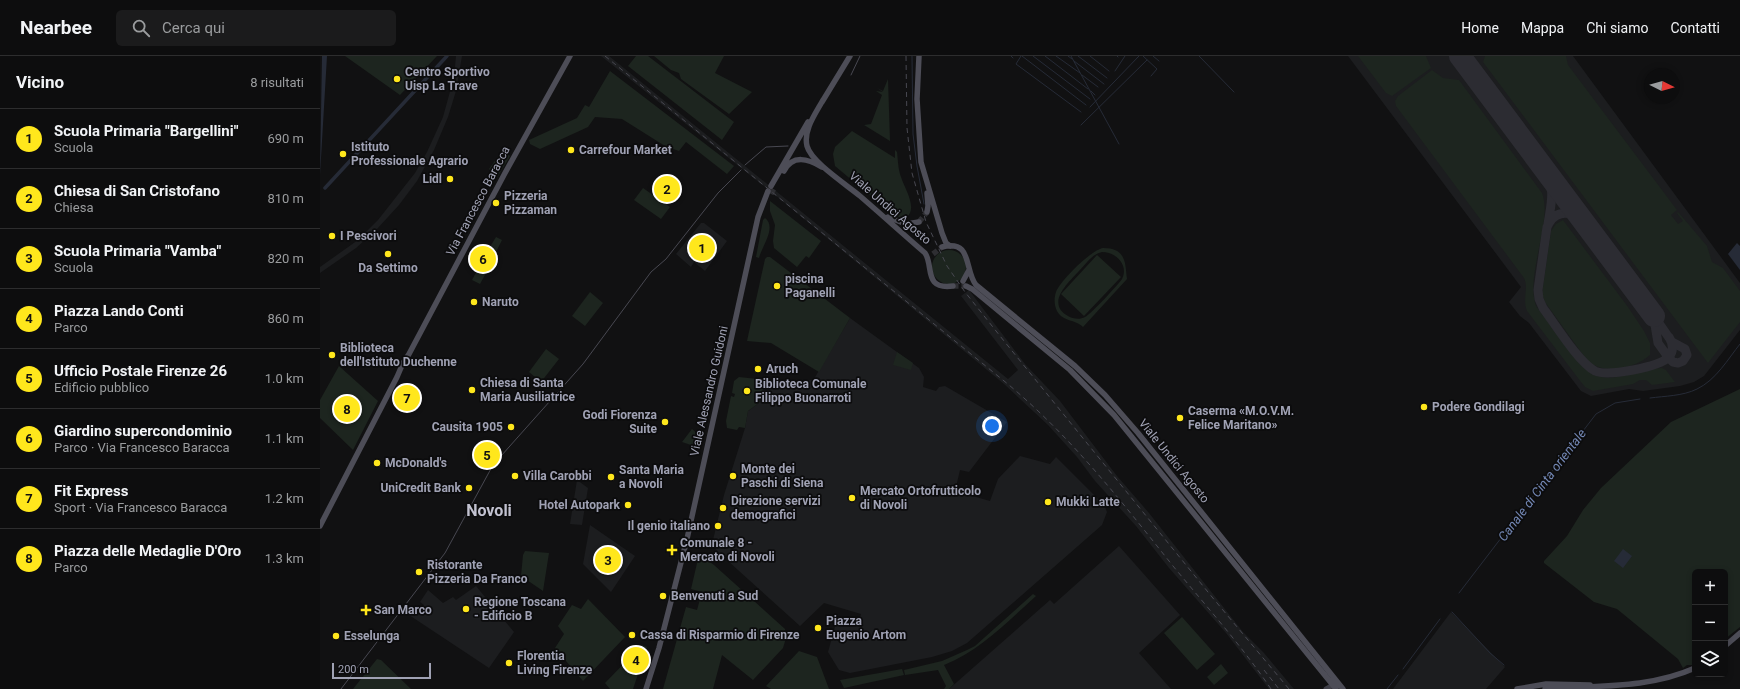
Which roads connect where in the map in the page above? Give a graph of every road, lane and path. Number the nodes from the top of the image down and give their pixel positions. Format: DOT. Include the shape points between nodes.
graph roads {
  1 [pos="570,56"];
  2 [pos="850,56"];
  3 [pos="917,56"];
  4 [pos="823,100"];
  5 [pos="829,172"];
  6 [pos="924,175"];
  7 [pos="862,198"];
  8 [pos="927,212"];
  9 [pos="919,222"];
  10 [pos="951,246"];
  11 [pos="942,247"];
  12 [pos="933,254"];
  13 [pos="928,266"];
  14 [pos="970,268"];
  15 [pos="953,286"];
  16 [pos="320,526"];
  17 [pos="1740,633"];
  18 [pos="1728,643"];
  19 [pos="1692,670"];
  20 [pos="1335,685"];
  21 [pos="1614,688"];
  22 [pos="646,689"];
  23 [pos="650,689"];
  24 [pos="1326,689"];
  25 [pos="1343,689"];
  26 [pos="1517,689"];
  27 [pos="1545,689"];
  1 -- 16 [label="main road, Via Francesco Baracca" via="403,363"];
  2 -- 4 [label="main road"];
  3 -- 6 [label="main road" via="917,99"];
  4 -- 5 [label="main road, Viale Undici Agosto" via="809,128 807,143 812,155"];
  4 -- 5 [label="main road, Viale Undici Agosto" via="773,187 793,161 804,159"];
  5 -- 7 [label="main road, Viale Undici Agosto"];
  6 -- 8 [label="main road"];
  6 -- 10 [label="main road" via="942,235"];
  7 -- 9 [label="main road" via="895,221 906,224"];
  7 -- 13 [label="main road, Viale Undici Agosto" via="925,253"];
  10 -- 11 [label="main road, Viale Undici Agosto"];
  10 -- 14 [label="main road, Viale Undici Agosto" via="963,252"];
  12 -- 13 [label="main road, Viale Undici Agosto"];
  13 -- 15 [label="main road, Viale Undici Agosto" via="930,275 936,282 944,286"];
  14 -- 20 [label="main road, Viale Undici Agosto" via="972,280 976,285 1075,366 1123,415"];
  14 -- 20 [label="main road, Viale Undici Agosto" via="965,284 1068,369 1114,415"];
  17 -- 18 [label="main road"];
  19 -- 21 [label="main road" via="1659,683"];
  20 -- 24 [label="main road"];
  20 -- 25 [label="main road, Viale Undici Agosto"];
  21 -- 26 [label="main road" via="1557,684"];
  21 -- 27 [label="main road"];
  22 -- 23 [label="main road, Viale Alessandro Guidoni" via="687,539 758,217 769,192 684,565"];
}
